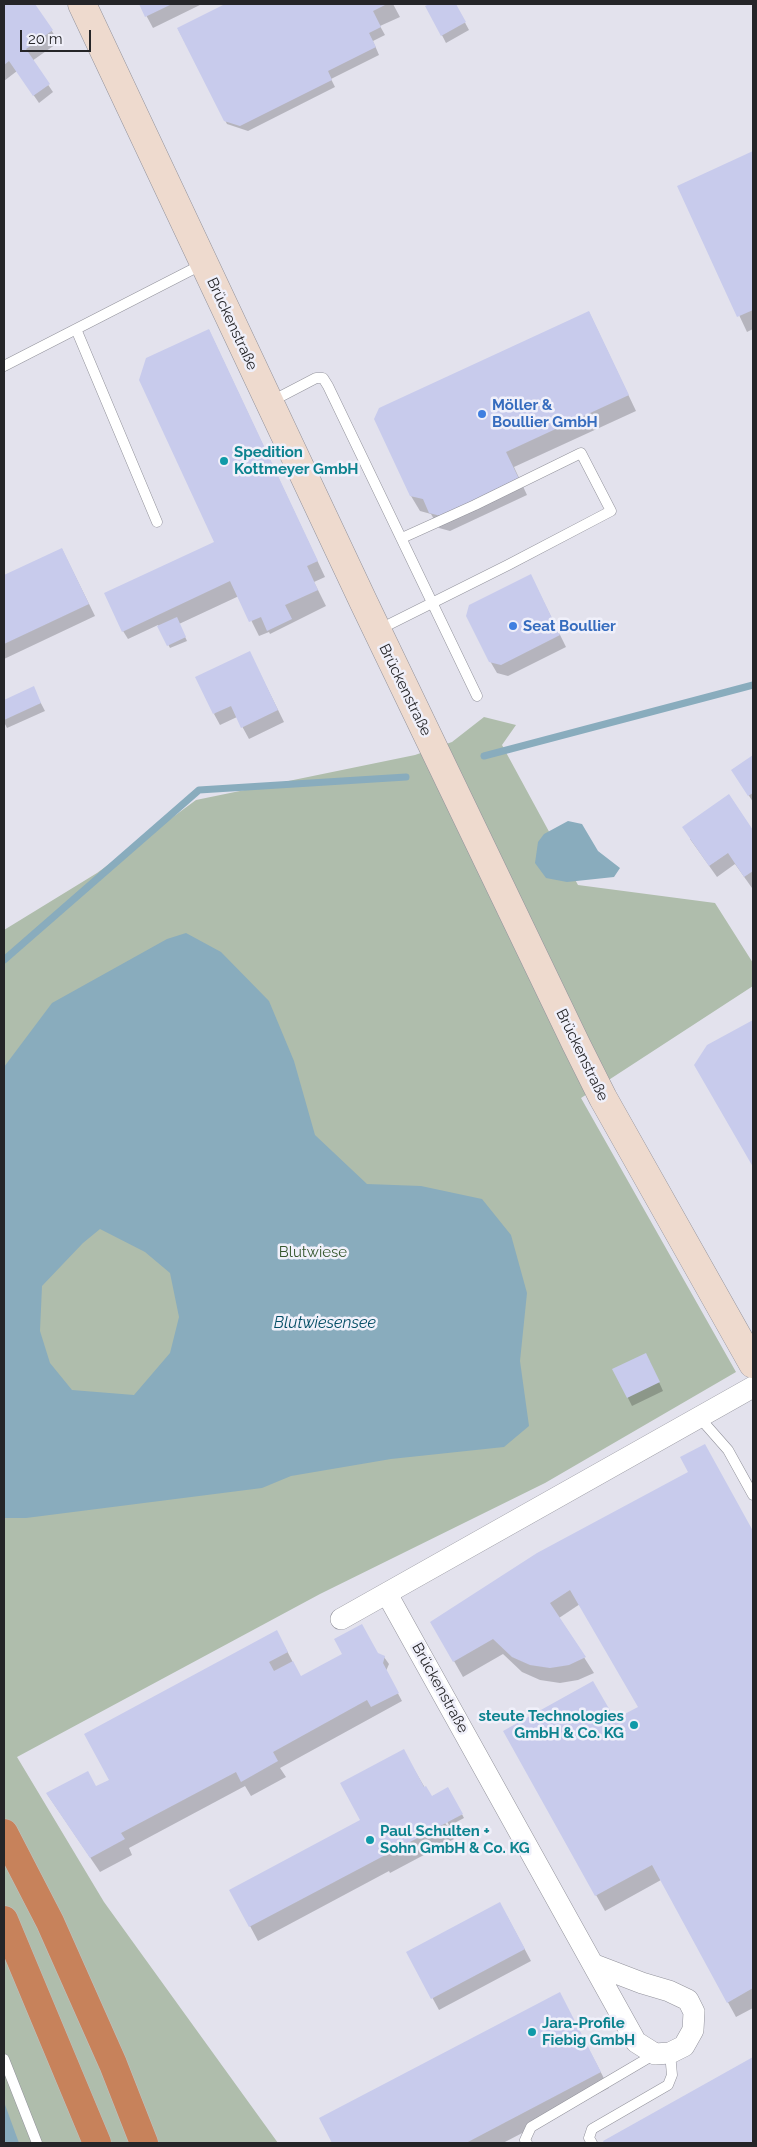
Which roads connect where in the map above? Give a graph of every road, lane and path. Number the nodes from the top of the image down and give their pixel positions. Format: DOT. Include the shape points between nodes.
graph roads {
  1 [pos="82,4"];
  2 [pos="204,264"];
  3 [pos="76,329"];
  4 [pos="4,366"];
  5 [pos="269,403"];
  6 [pos="157,522"];
  7 [pos="402,538"];
  8 [pos="433,603"];
  9 [pos="377,631"];
  10 [pos="478,696"];
  11 [pos="753,1364"];
  12 [pos="753,1387"];
  13 [pos="699,1418"];
  14 [pos="753,1495"];
  15 [pos="387,1594"];
  16 [pos="341,1619"];
  17 [pos="4,1833"];
  18 [pos="4,1920"];
  19 [pos="595,1965"];
  20 [pos="663,2054"];
  21 [pos="4,2059"];
  22 [pos="37,2143"];
  23 [pos="97,2143"];
  24 [pos="144,2143"];
  25 [pos="527,2143"];
  26 [pos="592,2143"];
  1 -- 2 [label="main road, Brückenstraße"];
  2 -- 3 [label="lane"];
  2 -- 5 [label="main road, Brückenstraße"];
  3 -- 4 [label="lane"];
  3 -- 6 [label="lane"];
  5 -- 7 [label="lane" via="316,378 322,378"];
  5 -- 9 [label="main road, Brückenstraße"];
  7 -- 8 [label="lane"];
  7 -- 8 [label="lane" via="581,453 610,511"];
  8 -- 9 [label="lane"];
  8 -- 10 [label="lane"];
  9 -- 11 [label="main road, Brückenstraße" via="599,1090"];
  12 -- 13 [label="street"];
  13 -- 14 [label="lane" via="728,1450"];
  13 -- 15 [label="street"];
  15 -- 16 [label="street"];
  15 -- 19 [label="street, Brückenstraße"];
  17 -- 24 [label="highway" via="50,1922"];
  18 -- 23 [label="highway"];
  19 -- 20 [label="street, Brückenstraße" via="636,2042"];
  19 -- 20 [label="street" via="688,2000 694,2012 693,2030 684,2046"];
  20 -- 25 [label="lane" via="531,2127"];
  20 -- 26 [label="lane" via="672,2075 668,2085 592,2129 589,2138"];
  21 -- 22 [label="lane"];
}
